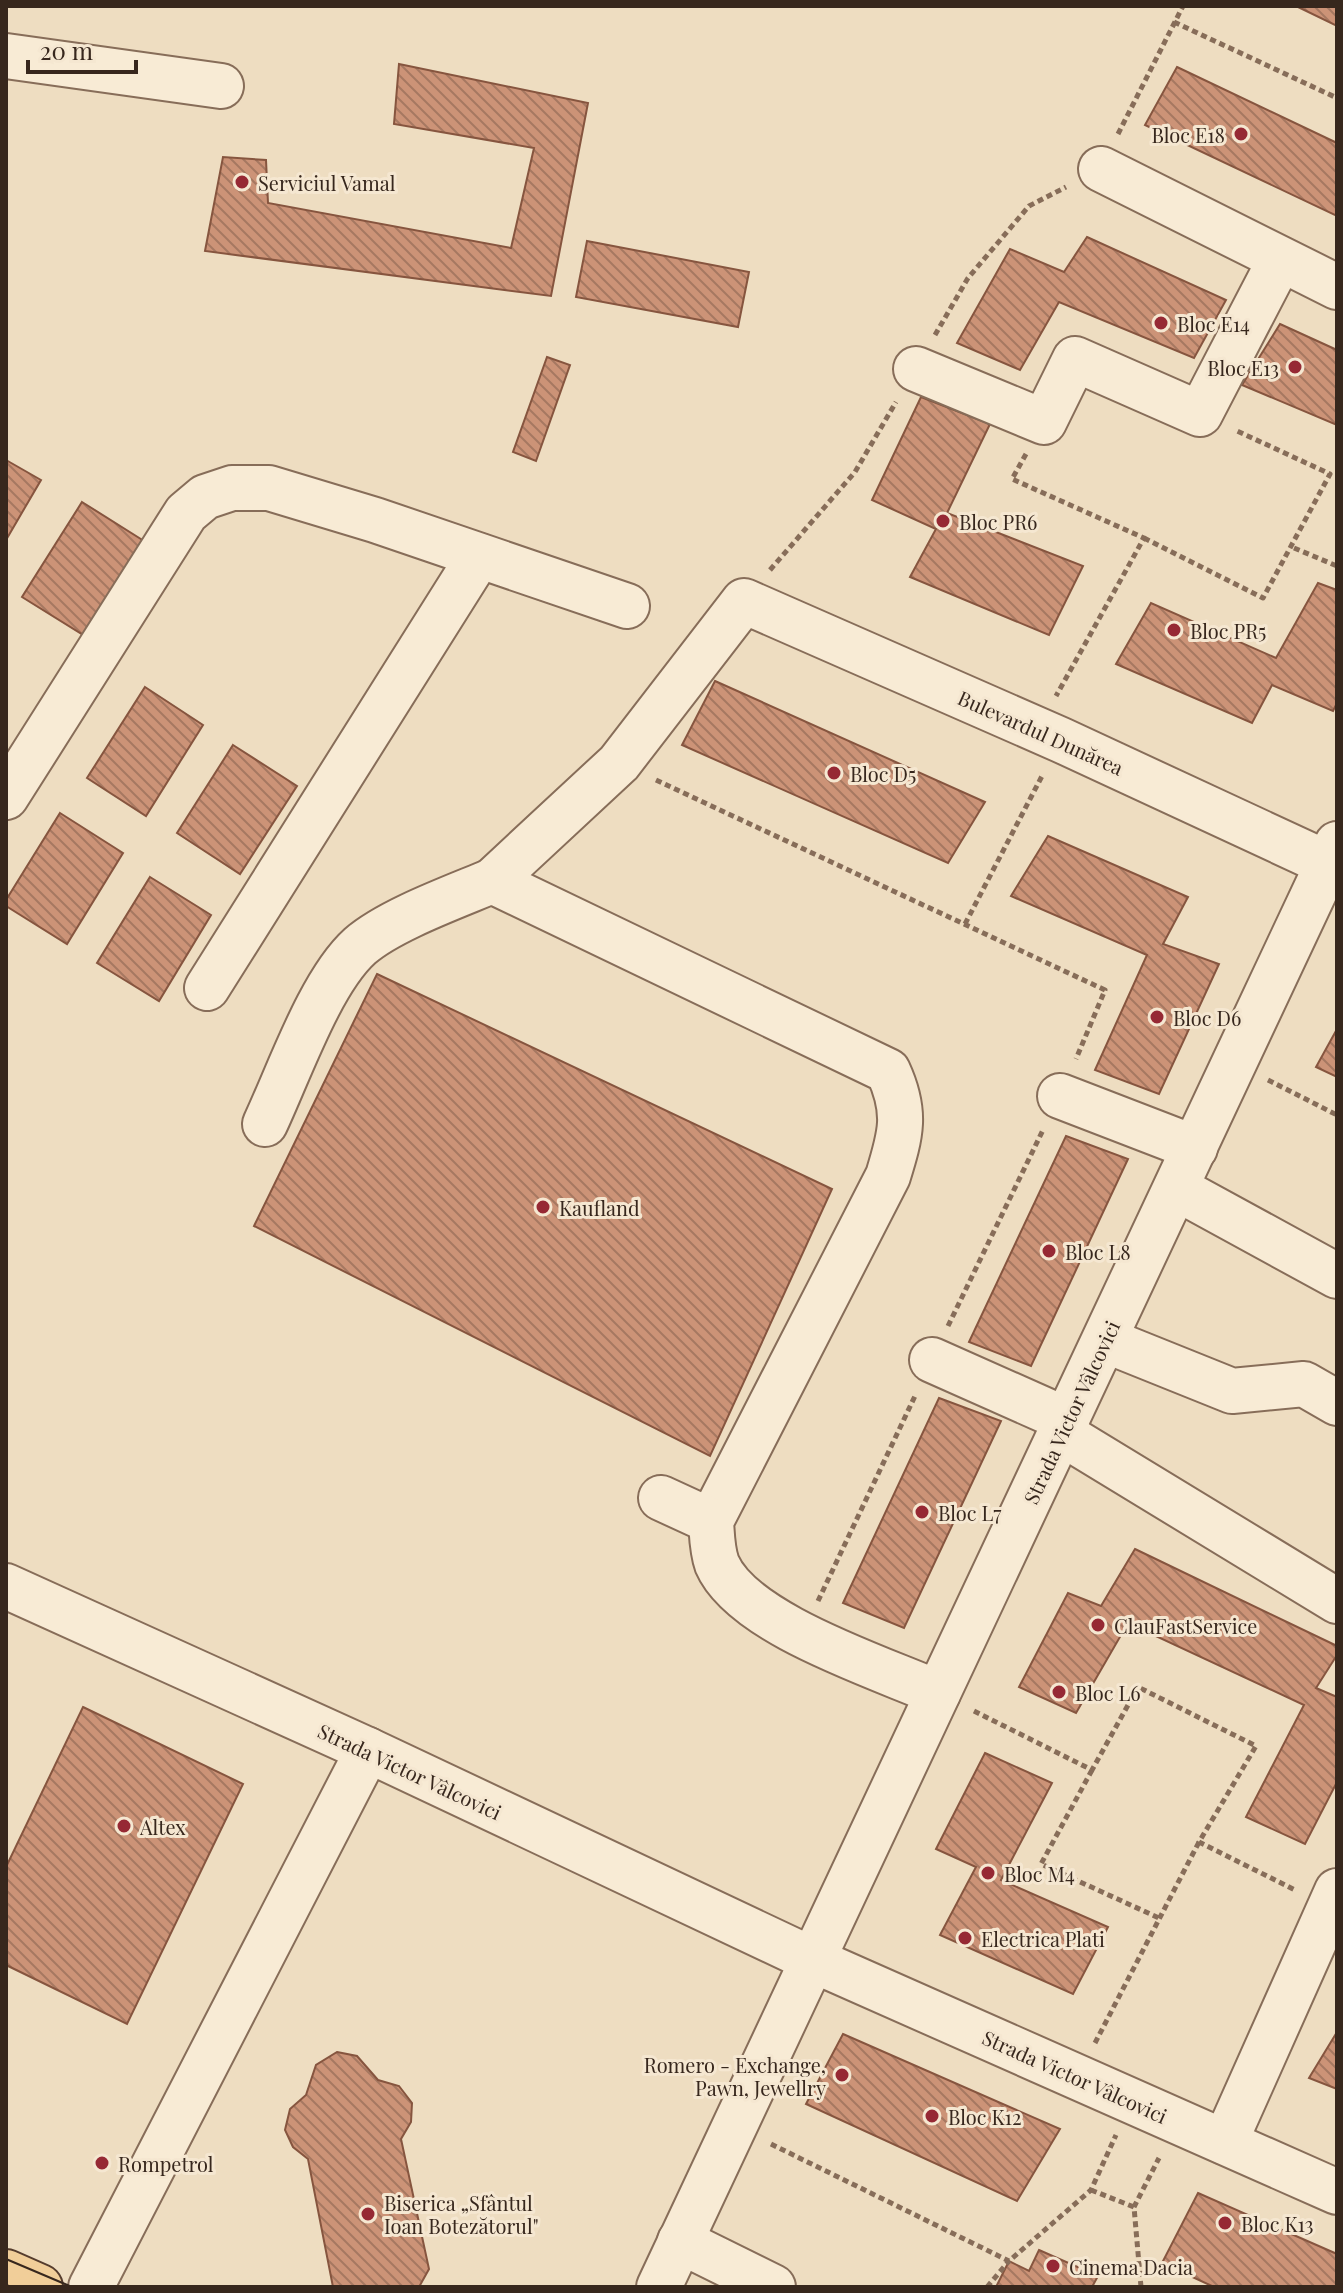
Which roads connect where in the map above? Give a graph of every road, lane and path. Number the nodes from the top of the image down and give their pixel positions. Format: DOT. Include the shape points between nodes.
graph roads {
  1 [pos="1183,6"];
  2 [pos="1174,22"];
  3 [pos="6,56"];
  4 [pos="221,86"];
  5 [pos="1337,98"];
  6 [pos="1101,169"];
  7 [pos="1280,260"];
  8 [pos="1337,287"];
  9 [pos="916,369"];
  10 [pos="1200,414"];
  11 [pos="1044,422"];
  12 [pos="1144,538"];
  13 [pos="1293,548"];
  14 [pos="479,556"];
  15 [pos="1337,566"];
  16 [pos="744,601"];
  17 [pos="627,606"];
  18 [pos="1049,734"];
  19 [pos="6,797"];
  20 [pos="1334,859"];
  21 [pos="492,881"];
  22 [pos="965,924"];
  23 [pos="207,988"];
  24 [pos="1235,1063"];
  25 [pos="1060,1096"];
  26 [pos="1337,1115"];
  27 [pos="265,1124"];
  28 [pos="1195,1148"];
  29 [pos="1176,1188"];
  30 [pos="1337,1276"];
  31 [pos="1105,1340"];
  32 [pos="932,1360"];
  33 [pos="1337,1403"];
  34 [pos="1064,1426"];
  35 [pos="661,1498"];
  36 [pos="711,1521"];
  37 [pos="6,1586"];
  38 [pos="1337,1601"];
  39 [pos="938,1693"];
  40 [pos="368,1750"];
  41 [pos="1092,1770"];
  42 [pos="1199,1842"];
  43 [pos="1332,1898"];
  44 [pos="1159,1918"];
  45 [pos="813,1960"];
  46 [pos="1077,2077"];
  47 [pos="1132,2101"];
  48 [pos="1178,2121"];
  49 [pos="734,2126"];
  50 [pos="1225,2142"];
  51 [pos="1091,2190"];
  52 [pos="1337,2192"];
  53 [pos="1134,2207"];
  54 [pos="680,2241"];
  55 [pos="1009,2261"];
  56 [pos="6,2272"];
  57 [pos="40,2287"];
  58 [pos="91,2287"];
  59 [pos="659,2287"];
  60 [pos="773,2287"];
  61 [pos="987,2287"];
  62 [pos="1141,2287"];
  1 -- 2 [label="path"];
  2 -- 5 [label="path"];
  2 -- 6 [label="path"];
  3 -- 4 [label="street"];
  6 -- 7 [label="street"];
  6 -- 9 [label="path" via="1029,206 968,278"];
  7 -- 8 [label="street"];
  7 -- 10 [label="street"];
  9 -- 11 [label="street"];
  9 -- 16 [label="path" via="855,472"];
  10 -- 11 [label="street" via="1075,359"];
  10 -- 13 [label="path" via="1330,474"];
  11 -- 12 [label="path" via="1012,479"];
  12 -- 13 [label="path" via="1263,598"];
  12 -- 18 [label="path"];
  13 -- 15 [label="path"];
  14 -- 17 [label="street"];
  14 -- 19 [label="street" via="269,488 232,488 205,497 186,513"];
  14 -- 23 [label="street"];
  16 -- 18 [label="street, Bulevardul Dunărea"];
  16 -- 21 [label="street" via="619,763"];
  18 -- 20 [label="street, Bulevardul Dunărea"];
  18 -- 22 [label="path"];
  20 -- 24 [label="street, Strada Victor Vâlcovici"];
  21 -- 27 [label="street" via="362,945 335,974"];
  21 -- 36 [label="street" via="888,1071 901,1099 901,1137 888,1176"];
  24 -- 26 [label="path"];
  24 -- 28 [label="street, Strada Victor Vâlcovici"];
  25 -- 28 [label="street"];
  28 -- 29 [label="street, Strada Victor Vâlcovici"];
  29 -- 30 [label="street"];
  29 -- 31 [label="street, Strada Victor Vâlcovici"];
  31 -- 33 [label="street" via="1232,1391 1304,1384"];
  31 -- 34 [label="street, Strada Victor Vâlcovici"];
  32 -- 34 [label="street"];
  34 -- 38 [label="street"];
  34 -- 39 [label="street, Strada Victor Vâlcovici"];
  35 -- 36 [label="street"];
  36 -- 39 [label="street" via="718,1565 734,1589 773,1620"];
  37 -- 40 [label="street, Strada Victor Vâlcovici"];
  39 -- 41 [label="path"];
  39 -- 45 [label="street, Strada Victor Vâlcovici"];
  40 -- 45 [label="street, Strada Victor Vâlcovici"];
  40 -- 58 [label="street"];
  41 -- 42 [label="path" via="1138,1687 1256,1746"];
  41 -- 44 [label="path" via="1041,1864"];
  42 -- 43 [label="path"];
  42 -- 44 [label="path"];
  43 -- 50 [label="street"];
  44 -- 46 [label="path"];
  45 -- 46 [label="street, Strada Victor Vâlcovici"];
  45 -- 49 [label="street, Strada Victor Vâlcovici"];
  46 -- 47 [label="street, Strada Victor Vâlcovici"];
  47 -- 48 [label="street, Strada Victor Vâlcovici"];
  47 -- 51 [label="path"];
  48 -- 50 [label="street, Strada Victor Vâlcovici"];
  48 -- 53 [label="path"];
  49 -- 54 [label="street, Strada Victor Vâlcovici"];
  49 -- 55 [label="path"];
  50 -- 52 [label="street, Strada Victor Vâlcovici"];
  51 -- 53 [label="path"];
  51 -- 55 [label="path"];
  53 -- 62 [label="path"];
  54 -- 59 [label="street, Strada Victor Vâlcovici"];
  54 -- 60 [label="street"];
  55 -- 61 [label="path"];
  56 -- 57 [label="main road"];
}
